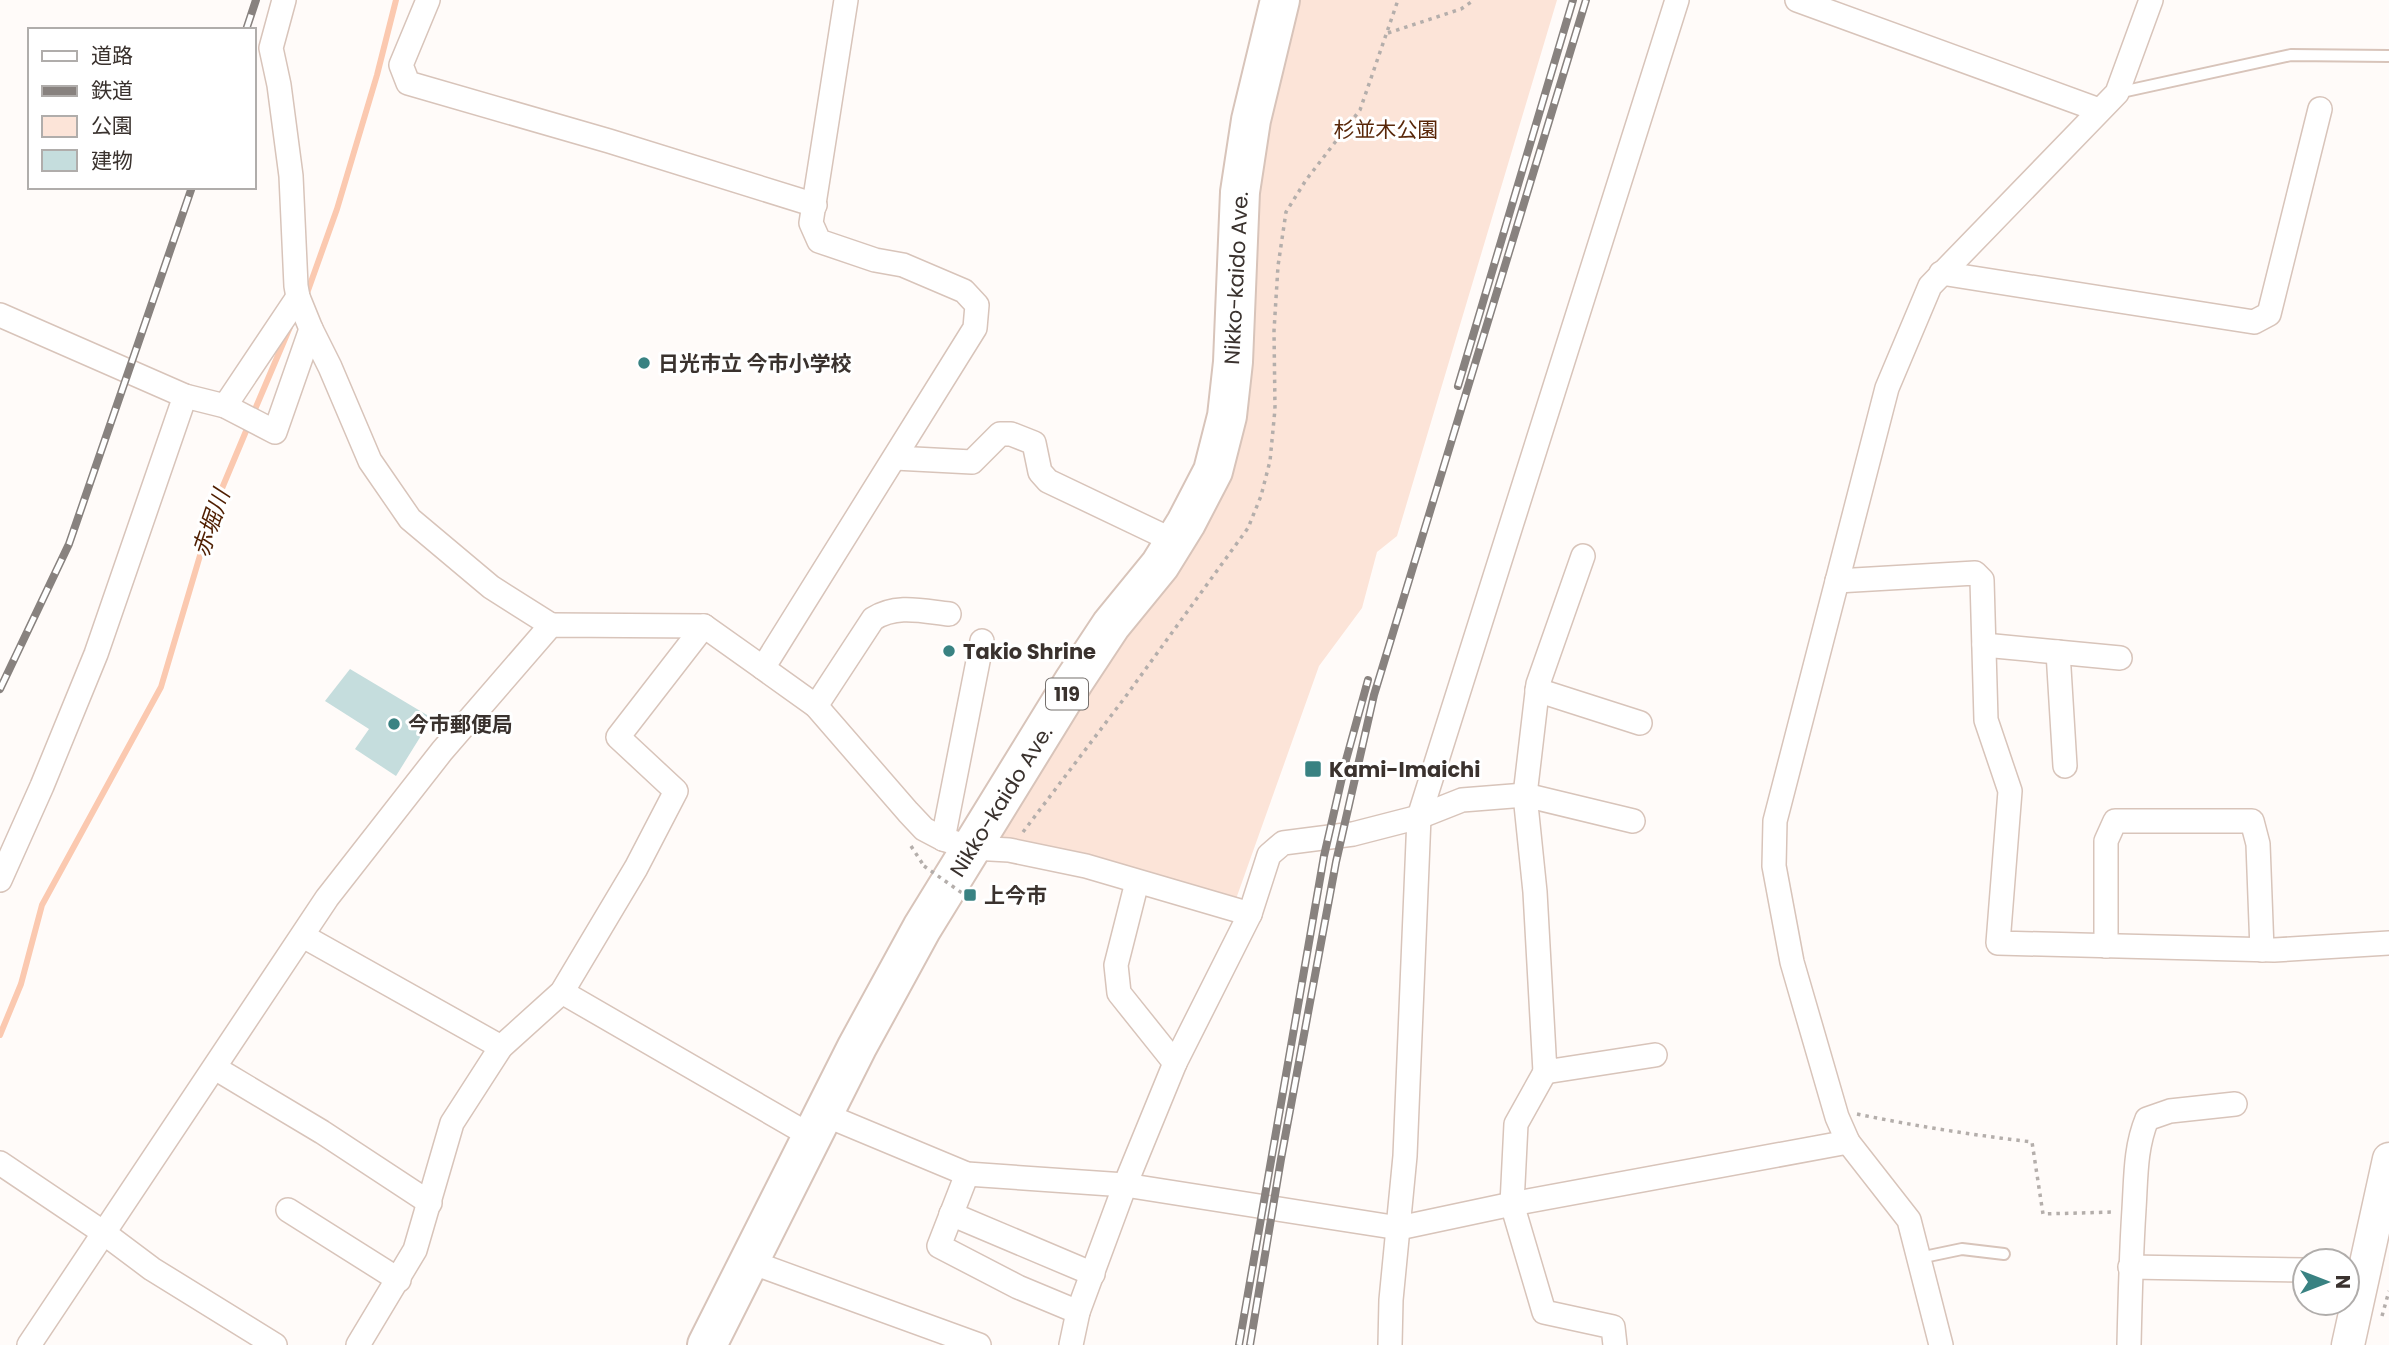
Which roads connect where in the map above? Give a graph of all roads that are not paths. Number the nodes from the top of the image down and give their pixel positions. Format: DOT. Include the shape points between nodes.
graph roads {
  1 [pos="284,0"];
  2 [pos="428,0"];
  3 [pos="846,0"];
  4 [pos="1280,0"];
  5 [pos="1677,0"];
  6 [pos="1797,0"];
  7 [pos="2151,0"];
  8 [pos="2389,56"];
  9 [pos="2117,93"];
  10 [pos="2320,109"];
  11 [pos="2099,110"];
  12 [pos="815,205"];
  13 [pos="1941,273"];
  14 [pos="298,297"];
  15 [pos="0,315"];
  16 [pos="311,329"];
  17 [pos="186,396"];
  18 [pos="232,410"];
  19 [pos="895,458"];
  20 [pos="1174,541"];
  21 [pos="1583,556"];
  22 [pos="1837,581"];
  23 [pos="949,614"];
  24 [pos="551,625"];
  25 [pos="704,626"];
  26 [pos="982,641"];
  27 [pos="1984,645"];
  28 [pos="2059,652"];
  29 [pos="2120,658"];
  30 [pos="763,668"];
  31 [pos="1537,690"];
  32 [pos="816,706"];
  33 [pos="1640,723"];
  34 [pos="2064,766"];
  35 [pos="1525,795"];
  36 [pos="1419,817"];
  37 [pos="1633,821"];
  38 [pos="958,844"];
  39 [pos="0,880"];
  40 [pos="1137,882"];
  41 [pos="1250,914"];
  42 [pos="303,936"];
  43 [pos="2389,943"];
  44 [pos="2106,946"];
  45 [pos="2262,950"];
  46 [pos="562,992"];
  47 [pos="502,1047"];
  48 [pos="1654,1055"];
  49 [pos="1175,1063"];
  50 [pos="215,1068"];
  51 [pos="1545,1072"];
  52 [pos="2235,1104"];
  53 [pos="817,1125"];
  54 [pos="1848,1142"];
  55 [pos="2389,1159"];
  56 [pos="0,1163"];
  57 [pos="967,1174"];
  58 [pos="1125,1185"];
  59 [pos="430,1203"];
  60 [pos="1513,1205"];
  61 [pos="288,1210"];
  62 [pos="951,1213"];
  63 [pos="1399,1228"];
  64 [pos="104,1233"];
  65 [pos="2004,1254"];
  66 [pos="2361,1255"];
  67 [pos="1919,1258"];
  68 [pos="748,1261"];
  69 [pos="2130,1267"];
  70 [pos="2291,1270"];
  71 [pos="1093,1274"];
  72 [pos="399,1280"];
  73 [pos="1079,1312"];
  74 [pos="2351,1317"];
  75 [pos="29,1345"];
  76 [pos="275,1345"];
  77 [pos="358,1345"];
  78 [pos="707,1345"];
  79 [pos="979,1345"];
  80 [pos="1071,1345"];
  81 [pos="1390,1345"];
  82 [pos="1615,1345"];
  83 [pos="1941,1345"];
  84 [pos="2129,1345"];
  85 [pos="2348,1345"];
  1 -- 14 [label="street" via="271,48 291,176"];
  2 -- 12 [label="street" via="401,65 408,83"];
  3 -- 12 [label="street"];
  4 -- 20 [label="highway, Nikko-kaido Ave. / 119" via="1251,120 1240,192 1227,416 1213,471"];
  5 -- 36 [label="street"];
  6 -- 11 [label="street"];
  7 -- 9 [label="street"];
  8 -- 9 [label="lane" via="2291,55"];
  9 -- 11 [label="street"];
  10 -- 13 [label="street" via="2269,314 2254,322"];
  11 -- 13 [label="street"];
  12 -- 19 [label="street" via="811,223 819,241 903,265 964,290 977,305 975,328"];
  13 -- 22 [label="street" via="1930,286 1887,388"];
  14 -- 16 [label="street"];
  14 -- 18 [label="street"];
  15 -- 17 [label="street"];
  16 -- 18 [label="street" via="275,432"];
  16 -- 24 [label="street" via="370,461 410,519 491,587"];
  17 -- 18 [label="street"];
  17 -- 39 [label="street" via="96,654"];
  19 -- 20 [label="street" via="972,462 1000,434 1011,434 1034,443 1040,472 1048,481"];
  19 -- 30 [label="street"];
  20 -- 38 [label="highway, Nikko-kaido Ave. / 119"];
  21 -- 31 [label="street"];
  22 -- 27 [label="street" via="1975,573 1982,580"];
  22 -- 54 [label="street" via="1775,821 1774,866 1792,962"];
  23 -- 32 [label="street" via="886,611 873,619"];
  24 -- 25 [label="street"];
  24 -- 42 [label="street" via="442,751 327,898"];
  25 -- 30 [label="street"];
  25 -- 46 [label="street" via="618,737 676,791"];
  26 -- 38 [label="street"];
  27 -- 28 [label="street"];
  27 -- 44 [label="street" via="1986,720 2011,791 1998,943"];
  28 -- 29 [label="street"];
  28 -- 34 [label="street"];
  30 -- 32 [label="street"];
  31 -- 33 [label="street"];
  31 -- 35 [label="street"];
  32 -- 38 [label="street" via="924,829"];
  35 -- 36 [label="street" via="1462,800"];
  35 -- 37 [label="street"];
  35 -- 51 [label="street"];
  36 -- 41 [label="street" via="1353,834 1283,843 1269,855"];
  36 -- 63 [label="street"];
  38 -- 40 [label="street" via="1086,866"];
  38 -- 53 [label="highway, Nikko-kaido Ave. / 119" via="922,928"];
  40 -- 41 [label="street"];
  40 -- 49 [label="street" via="1116,965 1119,993"];
  41 -- 49 [label="street"];
  42 -- 47 [label="street"];
  42 -- 50 [label="street"];
  43 -- 45 [label="street"];
  44 -- 45 [label="street"];
  44 -- 45 [label="street" via="2106,841 2115,821 2252,821 2258,844"];
  46 -- 47 [label="street"];
  46 -- 53 [label="street"];
  47 -- 59 [label="street" via="452,1123"];
  48 -- 51 [label="street"];
  49 -- 58 [label="street"];
  50 -- 59 [label="street"];
  50 -- 64 [label="street"];
  51 -- 60 [label="street" via="1516,1124"];
  52 -- 69 [label="street" via="2170,1111 2147,1119 2139,1139"];
  53 -- 57 [label="street"];
  53 -- 68 [label="highway, Nikko-kaido Ave. / 119"];
  54 -- 60 [label="street"];
  54 -- 67 [label="street" via="1909,1220"];
  55 -- 66 [label="main road"];
  56 -- 64 [label="street"];
  57 -- 58 [label="street"];
  57 -- 62 [label="street"];
  58 -- 63 [label="street"];
  58 -- 71 [label="street"];
  59 -- 72 [label="street" via="415,1250"];
  60 -- 63 [label="street"];
  60 -- 82 [label="street" via="1544,1312 1613,1327"];
  61 -- 72 [label="street"];
  62 -- 71 [label="street"];
  62 -- 73 [label="street" via="939,1246"];
  63 -- 81 [label="street"];
  64 -- 75 [label="street"];
  64 -- 76 [label="street" via="152,1269"];
  65 -- 67 [label="lane" via="1962,1249"];
  67 -- 83 [label="street"];
  68 -- 78 [label="highway, Nikko-kaido Ave. / 119"];
  68 -- 79 [label="street"];
  69 -- 70 [label="street"];
  69 -- 84 [label="street"];
  71 -- 73 [label="street"];
  72 -- 77 [label="street"];
  73 -- 80 [label="street"];
  74 -- 85 [label="main road"];
}
